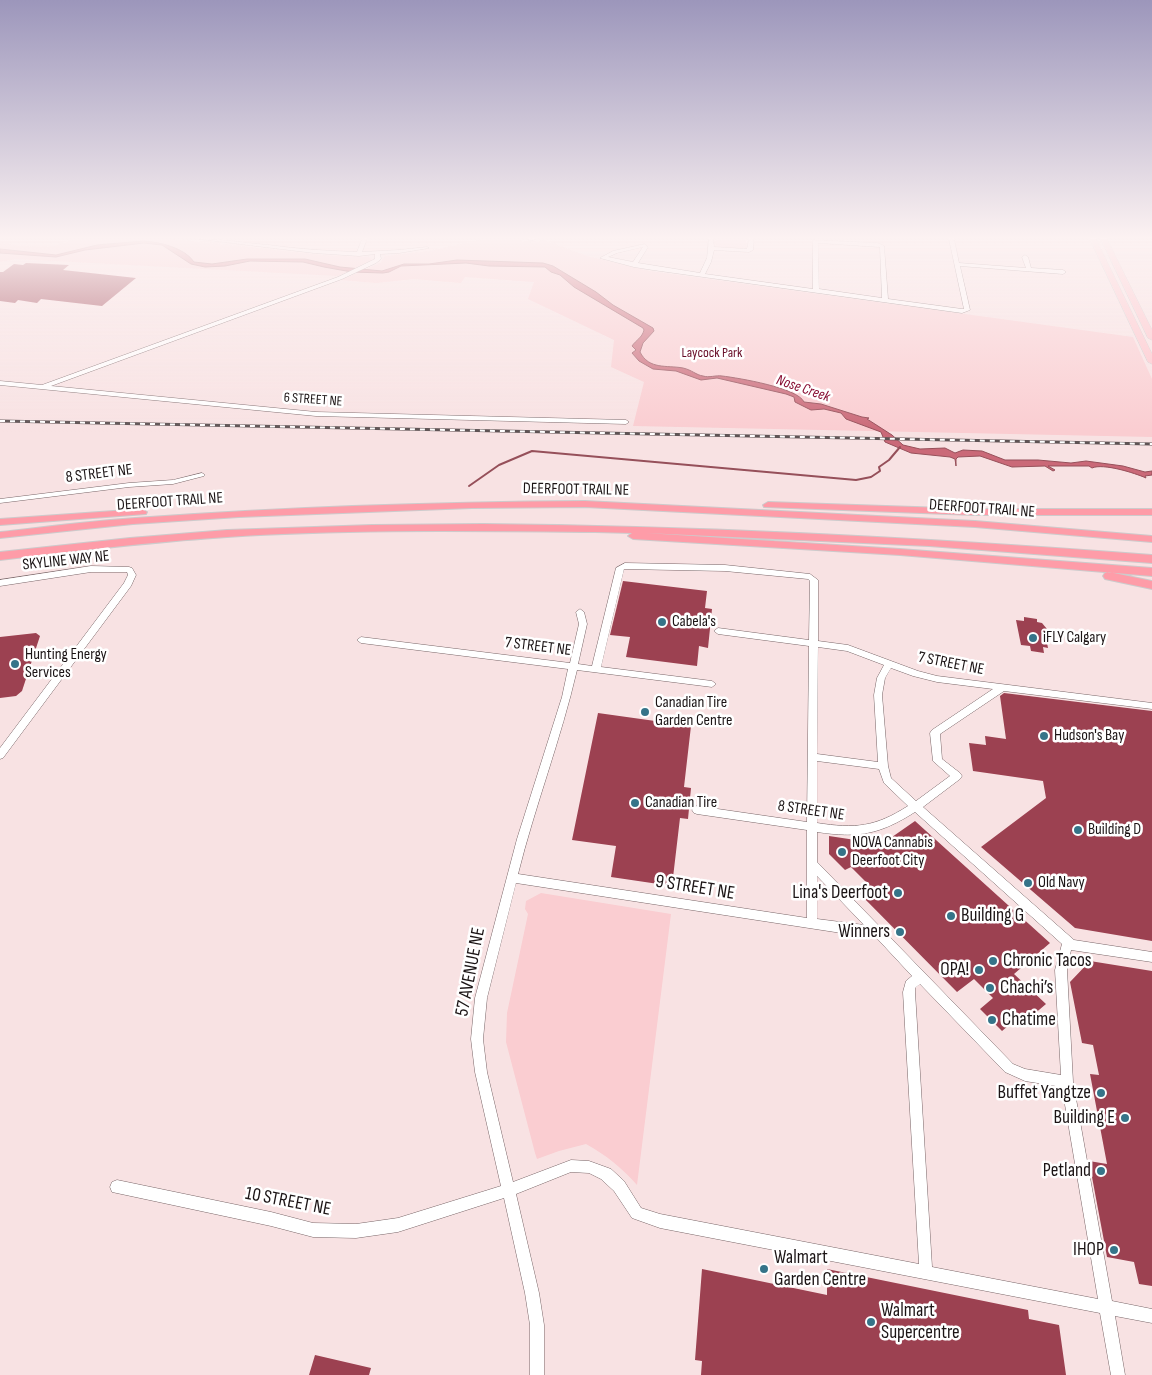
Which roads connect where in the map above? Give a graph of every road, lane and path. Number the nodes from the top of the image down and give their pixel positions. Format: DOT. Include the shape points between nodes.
graph roads {
  1 [pos="270,303"];
  2 [pos="907,303"];
  3 [pos="966,303"];
  4 [pos="1125,303"];
  5 [pos="1136,303"];
  6 [pos="1140,334"];
  7 [pos="1152,336"];
  8 [pos="1152,362"];
  9 [pos="83,371"];
  10 [pos="0,383"];
  11 [pos="43,387"];
  12 [pos="76,390"];
  13 [pos="626,422"];
  14 [pos="202,475"];
  15 [pos="0,501"];
  16 [pos="1152,504"];
  17 [pos="656,507"];
  18 [pos="422,508"];
  19 [pos="1060,511"];
  20 [pos="1152,512"];
  21 [pos="0,522"];
  22 [pos="432,528"];
  23 [pos="0,535"];
  24 [pos="1152,539"];
  25 [pos="900,552"];
  26 [pos="0,556"];
  27 [pos="1152,560"];
  28 [pos="1152,572"];
  29 [pos="0,583"];
  30 [pos="1152,585"];
  31 [pos="580,612"];
  32 [pos="718,631"];
  33 [pos="361,640"];
  34 [pos="813,642"];
  35 [pos="889,662"];
  36 [pos="573,667"];
  37 [pos="596,670"];
  38 [pos="712,684"];
  39 [pos="1001,688"];
  40 [pos="1152,706"];
  41 [pos="0,755"];
  42 [pos="813,757"];
  43 [pos="883,766"];
  44 [pos="916,807"];
  45 [pos="697,810"];
  46 [pos="812,827"];
  47 [pos="812,864"];
  48 [pos="511,878"];
  49 [pos="812,924"];
  50 [pos="874,928"];
  51 [pos="1071,945"];
  52 [pos="1152,957"];
  53 [pos="920,976"];
  54 [pos="1067,1082"];
  55 [pos="118,1187"];
  56 [pos="509,1190"];
  57 [pos="926,1273"];
  58 [pos="1106,1308"];
  59 [pos="1152,1316"];
  60 [pos="537,1375"];
  61 [pos="1118,1375"];
  1 -- 9 [label="street"];
  2 -- 3 [label="street" via="962,311 967,310"];
  4 -- 6 [label="main road"];
  5 -- 7 [label="main road"];
  6 -- 7 [label="street"];
  6 -- 8 [label="main road"];
  9 -- 11 [label="street"];
  9 -- 12 [label="street" via="72,382"];
  10 -- 11 [label="street, 6 STREET NE"];
  11 -- 12 [label="street, 6 STREET NE"];
  12 -- 13 [label="street, 6 STREET NE" via="316,414"];
  14 -- 15 [label="street, 8 STREET NE" via="173,482"];
  16 -- 19 [label="highway"];
  17 -- 18 [label="highway, DEERFOOT TRAIL NE" via="575,504"];
  17 -- 19 [label="highway" via="668,503 974,512"];
  17 -- 24 [label="highway, DEERFOOT TRAIL NE" via="975,524"];
  18 -- 21 [label="highway" via="233,508"];
  18 -- 23 [label="highway, DEERFOOT TRAIL NE" via="181,518"];
  19 -- 20 [label="highway"];
  22 -- 25 [label="highway" via="448,531 577,532"];
  22 -- 26 [label="highway" via="259,532 110,543"];
  22 -- 27 [label="highway" via="650,528 952,543"];
  25 -- 28 [label="highway"];
  25 -- 30 [label="highway" via="1104,575"];
  29 -- 41 [label="street, SKYLINE WAY NE" via="91,569 129,570 132,574 128,584"];
  31 -- 36 [label="street, 57 AVENUE NE" via="583,624"];
  32 -- 34 [label="street, 7 STREET NE"];
  33 -- 36 [label="street, 7 STREET NE"];
  34 -- 35 [label="street, 7 STREET NE" via="848,648"];
  34 -- 37 [label="street" via="814,580 810,577 725,568 625,566 620,568"];
  34 -- 42 [label="street"];
  35 -- 39 [label="street, 7 STREET NE" via="931,678"];
  35 -- 43 [label="street" via="879,684 878,695"];
  36 -- 37 [label="street, 7 STREET NE"];
  36 -- 48 [label="street, 57 AVENUE NE"];
  37 -- 38 [label="street, 7 STREET NE"];
  39 -- 40 [label="street, 7 STREET NE"];
  39 -- 44 [label="street, 8 STREET NE" via="935,733 938,761 957,776"];
  42 -- 43 [label="street"];
  42 -- 46 [label="street"];
  43 -- 44 [label="street" via="887,780"];
  44 -- 46 [label="street, 8 STREET NE" via="864,832"];
  44 -- 51 [label="street"];
  45 -- 46 [label="street, 8 STREET NE"];
  46 -- 47 [label="street"];
  47 -- 49 [label="street"];
  47 -- 50 [label="street"];
  48 -- 49 [label="street, 9 STREET NE"];
  48 -- 56 [label="street, 57 AVENUE NE" via="481,998 477,1038 481,1072"];
  49 -- 50 [label="street, 9 STREET NE" via="861,931"];
  50 -- 53 [label="street"];
  51 -- 52 [label="street"];
  51 -- 54 [label="street" via="1063,953 1061,976"];
  53 -- 54 [label="street" via="1008,1068 1025,1075"];
  53 -- 57 [label="street" via="910,985 909,992"];
  54 -- 58 [label="street"];
  55 -- 56 [label="street, 10 STREET NE" via="271,1218 313,1230 356,1231 398,1225"];
  56 -- 57 [label="street, 10 STREET NE" via="571,1166 589,1167 606,1174 619,1186 637,1213 660,1221"];
  56 -- 60 [label="street, 57 AVENUE NE" via="537,1325"];
  57 -- 58 [label="street, 10 STREET NE"];
  58 -- 59 [label="street, 10 STREET NE"];
  58 -- 61 [label="street"];
}
